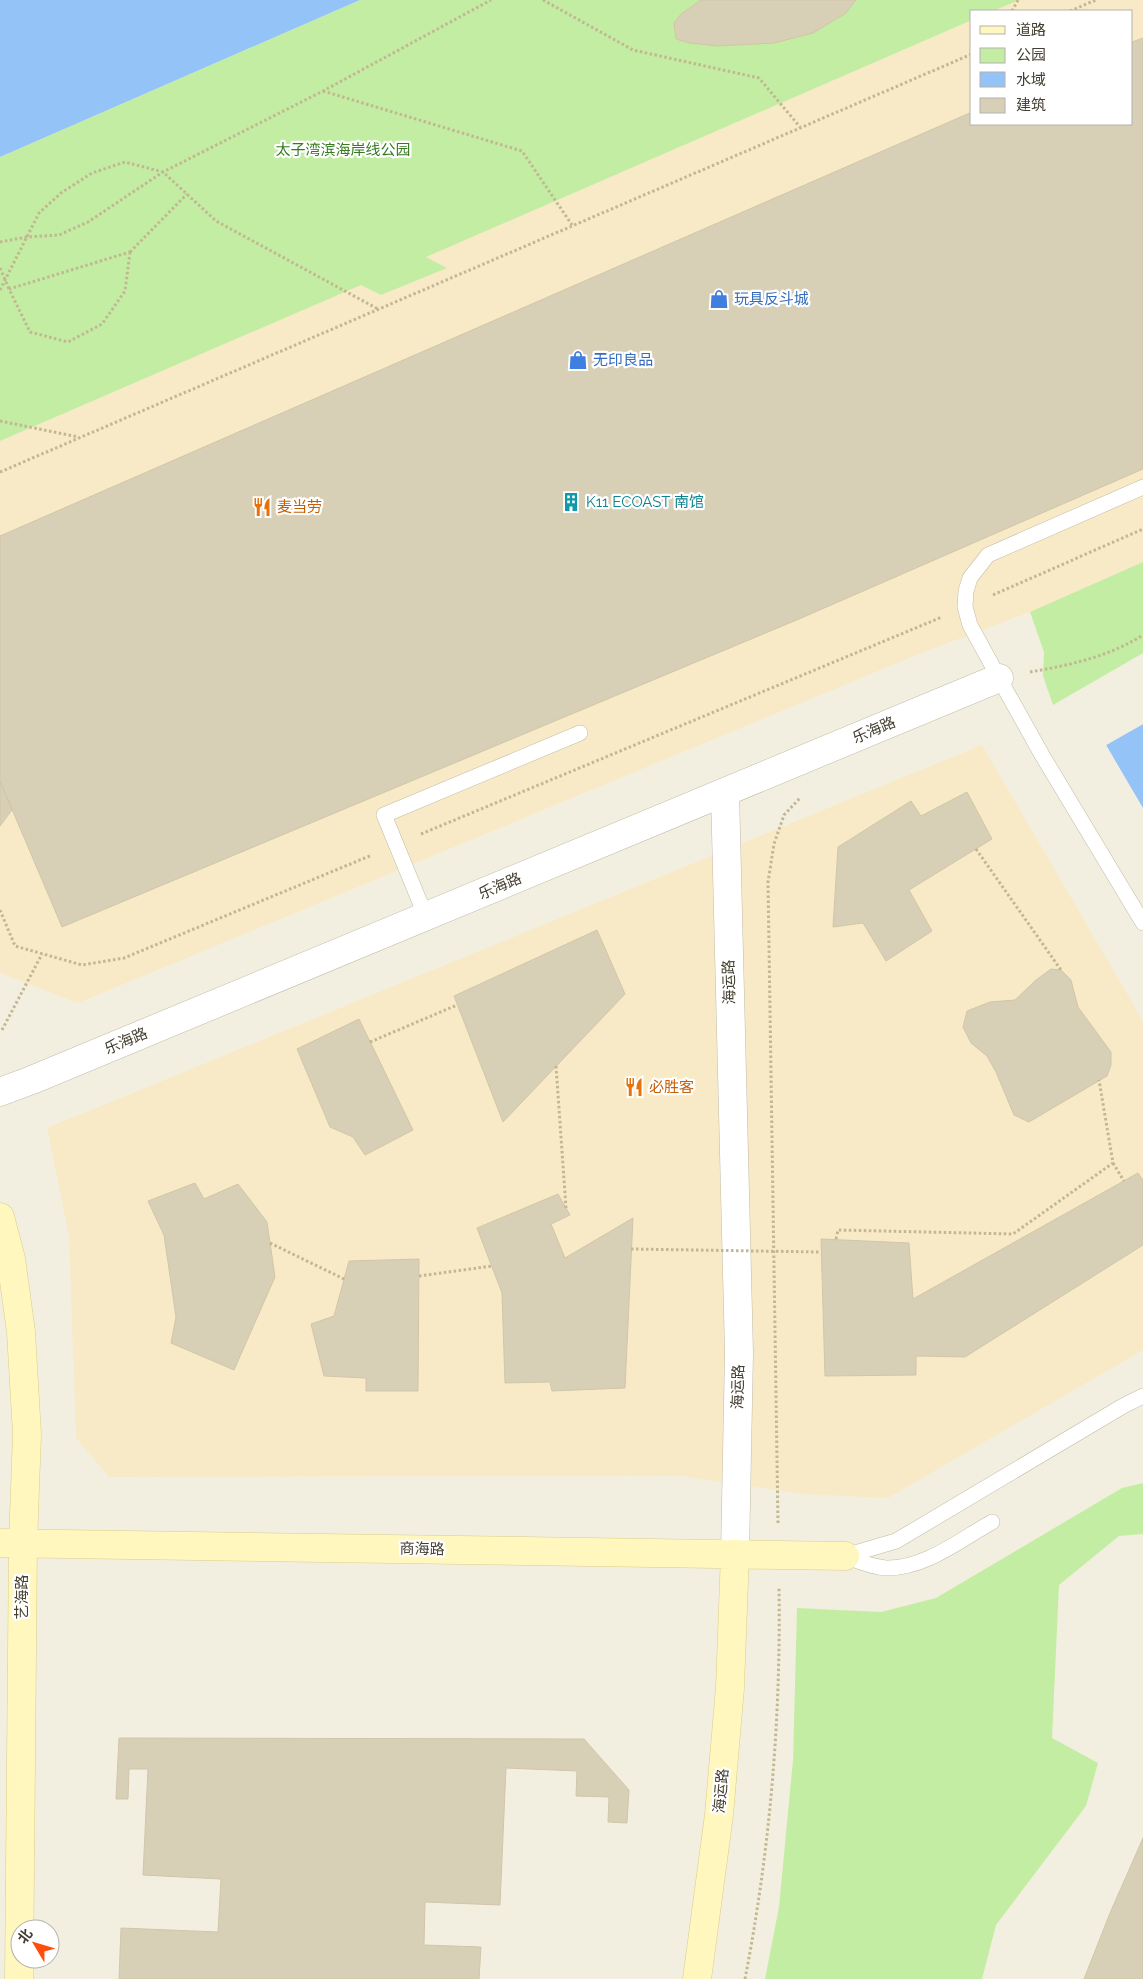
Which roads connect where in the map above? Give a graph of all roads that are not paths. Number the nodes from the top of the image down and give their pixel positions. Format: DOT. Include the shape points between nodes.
graph roads {
  1 [pos="1143,487"];
  2 [pos="998,678"];
  3 [pos="580,733"];
  4 [pos="726,792"];
  5 [pos="426,917"];
  6 [pos="1143,923"];
  7 [pos="0,1092"];
  8 [pos="0,1217"];
  9 [pos="1143,1396"];
  10 [pos="992,1522"];
  11 [pos="11,1543"];
  12 [pos="734,1554"];
  13 [pos="844,1556"];
  14 [pos="19,1979"];
  15 [pos="696,1979"];
  1 -- 2 [label="lane" via="988,555 970,578 965,607 970,625"];
  2 -- 4 [label="street, 乐海路"];
  2 -- 6 [label="lane"];
  3 -- 5 [label="lane" via="384,815"];
  4 -- 5 [label="street, 乐海路"];
  4 -- 12 [label="street, 海运路" via="739,1353"];
  5 -- 7 [label="street, 乐海路"];
  8 -- 11 [label="street, 艺海路" via="11,1259 21,1332 27,1434"];
  9 -- 13 [label="lane" via="896,1541"];
  10 -- 13 [label="lane" via="925,1560 908,1566 886,1568"];
  11 -- 12 [label="street, 商海路"];
  11 -- 14 [label="street, 艺海路"];
  12 -- 13 [label="street, 商海路"];
  12 -- 15 [label="street, 海运路" via="730,1688 719,1815"];
}
